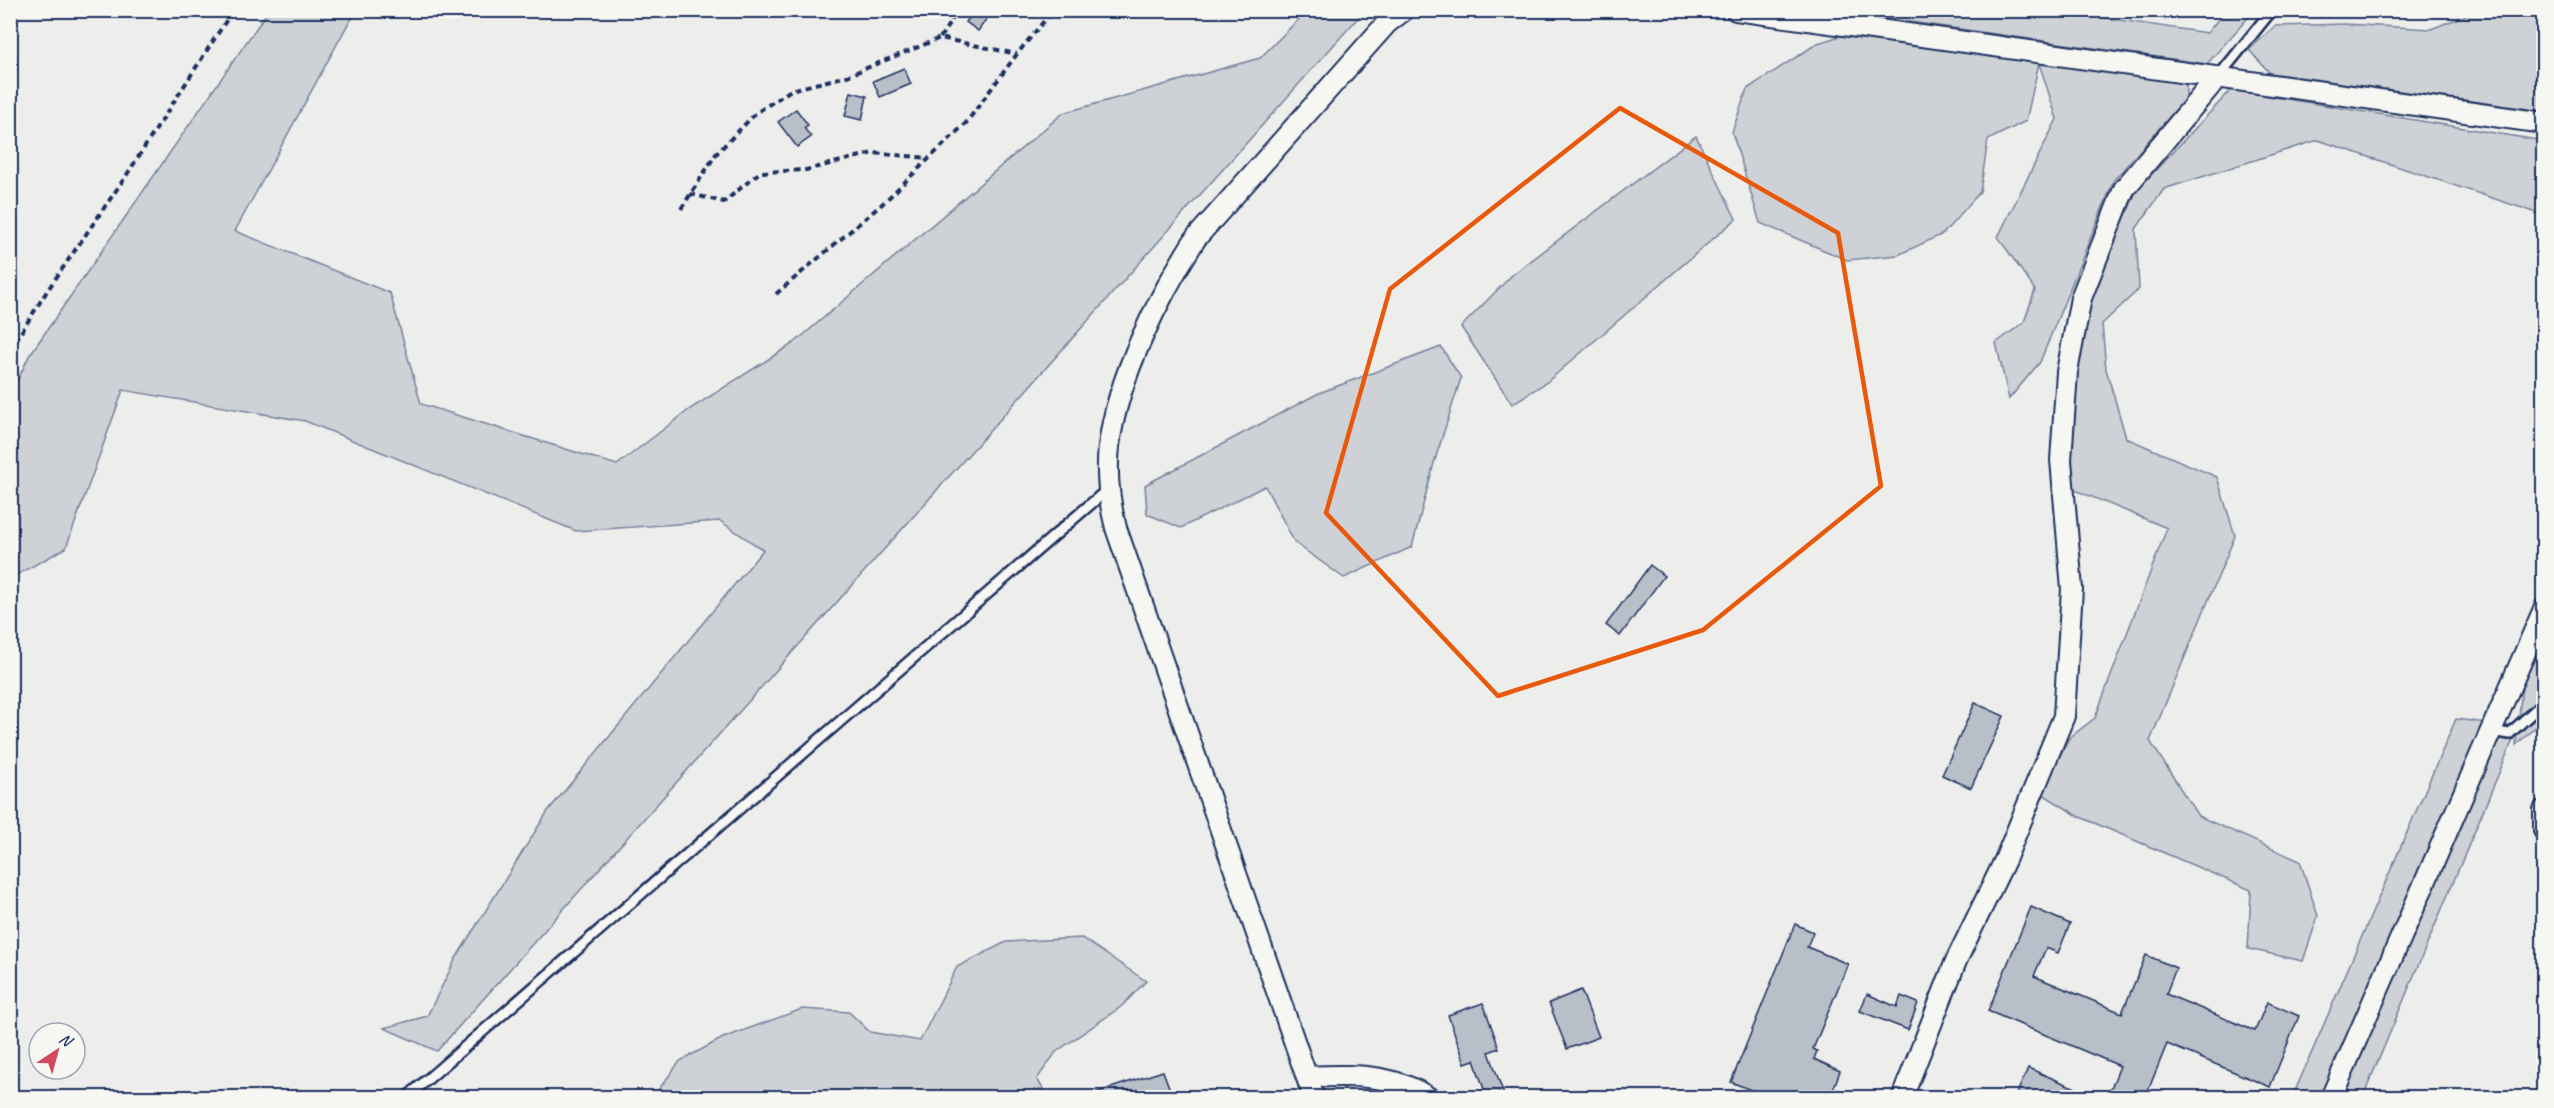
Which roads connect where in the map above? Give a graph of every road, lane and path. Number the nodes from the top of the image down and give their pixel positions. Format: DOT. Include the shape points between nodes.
graph roads {
  1 [pos="232,10"];
  2 [pos="958,10"];
  3 [pos="1053,10"];
  4 [pos="1404,10"];
  5 [pos="1736,10"];
  6 [pos="2272,10"];
  7 [pos="1835,16"];
  8 [pos="940,38"];
  9 [pos="1017,54"];
  10 [pos="2216,79"];
  11 [pos="2544,123"];
  12 [pos="930,158"];
  13 [pos="690,194"];
  14 [pos="681,209"];
  15 [pos="776,294"];
  16 [pos="10,350"];
  17 [pos="1108,489"];
  18 [pos="2544,609"];
  19 [pos="2544,702"];
  20 [pos="2491,730"];
  21 [pos="2544,810"];
  22 [pos="2544,830"];
  23 [pos="1307,1077"];
  24 [pos="406,1098"];
  25 [pos="1314,1098"];
  26 [pos="1429,1098"];
  27 [pos="1902,1098"];
  28 [pos="2331,1098"];
  1 -- 16 [label="path"];
  2 -- 8 [label="path"];
  3 -- 9 [label="path"];
  4 -- 17 [label="street" via="1387,23 1206,225 1185,255 1155,311 1116,410 1109,444"];
  5 -- 7 [label="street"];
  6 -- 10 [label="lane"];
  7 -- 10 [label="street"];
  8 -- 9 [label="path"];
  8 -- 13 [label="path" via="847,76 791,90 756,113 716,153"];
  9 -- 12 [label="path" via="966,123"];
  10 -- 11 [label="street"];
  10 -- 27 [label="street" via="2124,189 2081,298 2067,372 2061,460 2072,589 2064,716 2005,860 1956,961"];
  12 -- 13 [label="path" via="873,153 806,171 760,172 724,202"];
  12 -- 15 [label="path"];
  13 -- 14 [label="path"];
  17 -- 23 [label="street" via="1116,528"];
  17 -- 24 [label="lane"];
  18 -- 20 [label="street"];
  19 -- 20 [label="lane" via="2509,735"];
  20 -- 28 [label="street"];
  21 -- 22 [label="street"];
  23 -- 25 [label="street"];
  23 -- 26 [label="street" via="1374,1077 1405,1084"];
}
